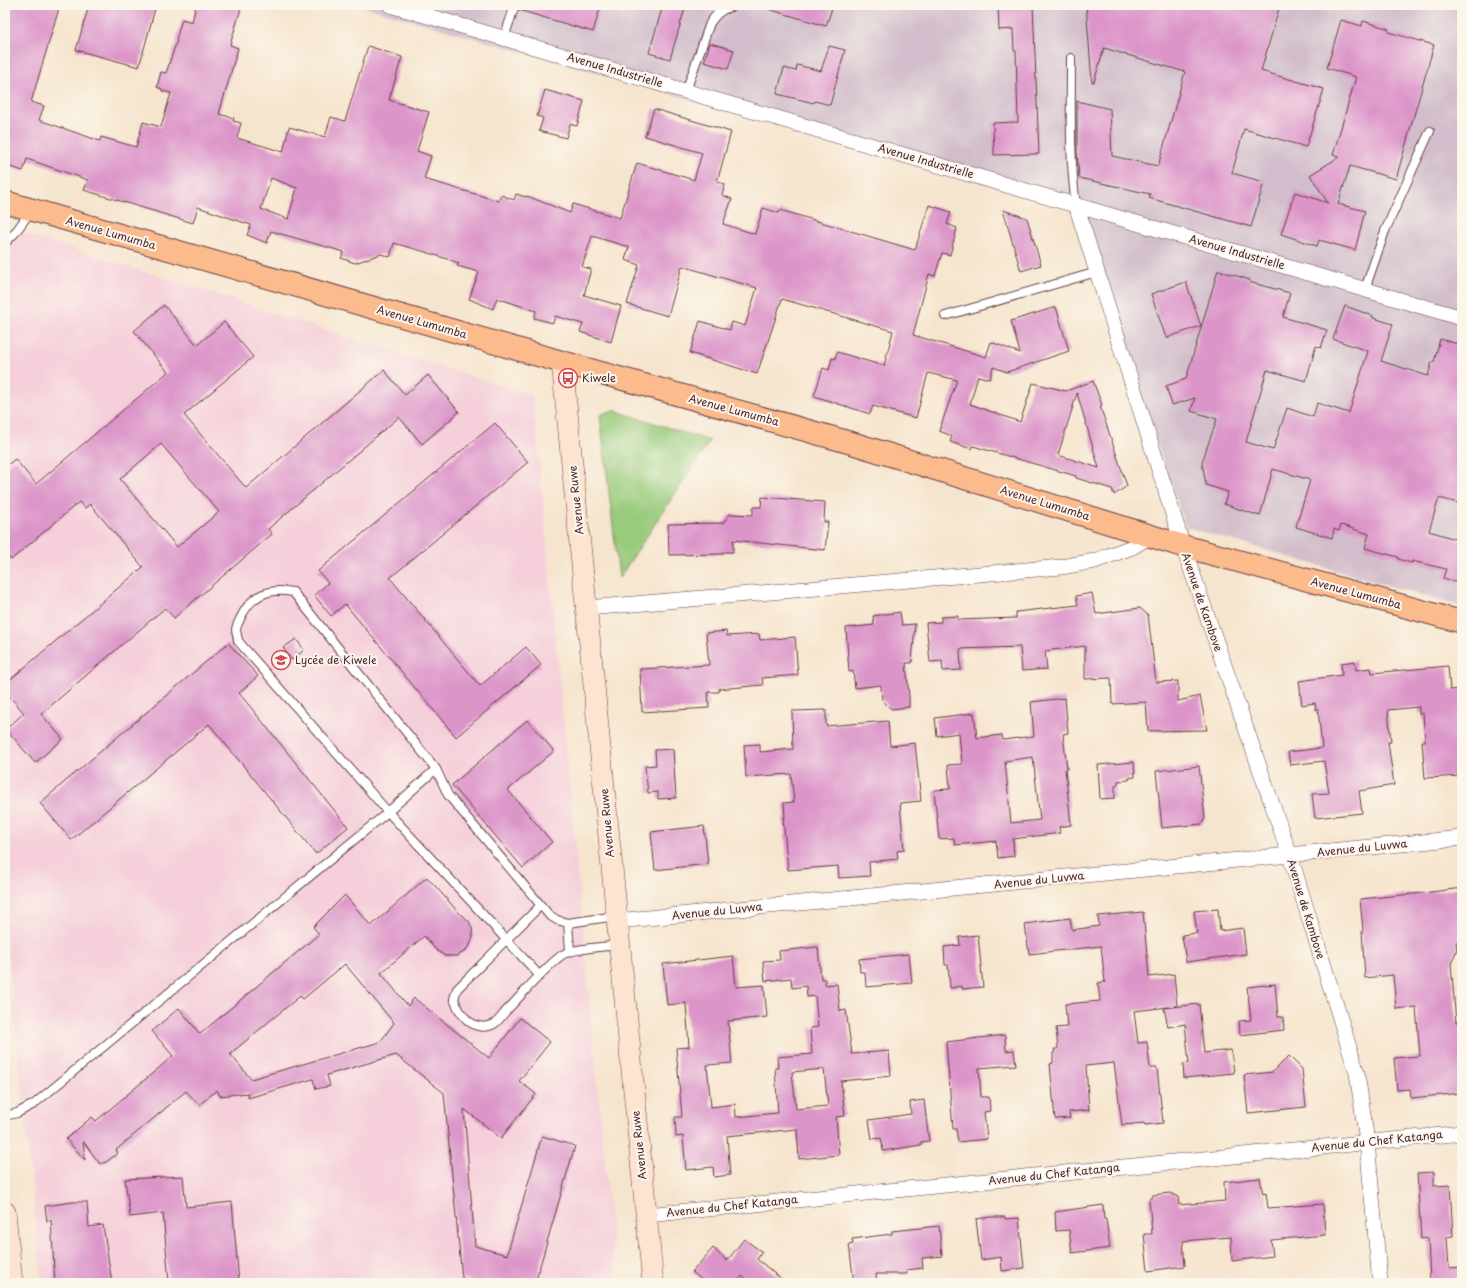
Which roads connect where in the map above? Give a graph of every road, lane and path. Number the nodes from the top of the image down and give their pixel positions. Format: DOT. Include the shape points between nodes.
graph roads {
  1 [pos="390,5"];
  2 [pos="515,5"];
  3 [pos="737,5"];
  4 [pos="504,38"];
  5 [pos="1071,58"];
  6 [pos="686,91"];
  7 [pos="1430,131"];
  8 [pos="5,202"];
  9 [pos="1076,205"];
  10 [pos="31,210"];
  11 [pos="5,243"];
  12 [pos="1097,272"];
  13 [pos="1365,289"];
  14 [pos="946,316"];
  15 [pos="1462,318"];
  16 [pos="562,362"];
  17 [pos="1151,536"];
  18 [pos="1183,546"];
  19 [pos="587,608"];
  20 [pos="1462,622"];
  21 [pos="436,769"];
  22 [pos="388,812"];
  23 [pos="1462,838"];
  24 [pos="1290,856"];
  25 [pos="540,906"];
  26 [pos="616,919"];
  27 [pos="568,923"];
  28 [pos="507,940"];
  29 [pos="619,945"];
  30 [pos="570,951"];
  31 [pos="540,976"];
  32 [pos="5,1116"];
  33 [pos="1462,1133"];
  34 [pos="1367,1142"];
  35 [pos="5,1212"];
  36 [pos="646,1215"];
  37 [pos="12,1283"];
  38 [pos="653,1283"];
  39 [pos="1380,1283"];
  1 -- 4 [label="street, Avenue Industrielle"];
  2 -- 4 [label="lane"];
  3 -- 6 [label="lane" via="723,9 710,23"];
  4 -- 6 [label="street, Avenue Industrielle"];
  5 -- 9 [label="lane" via="1071,154"];
  6 -- 9 [label="street, Avenue Industrielle"];
  7 -- 13 [label="lane" via="1385,231"];
  8 -- 10 [label="highway, Avenue Lumumba"];
  9 -- 12 [label="street, Avenue de Kambove"];
  9 -- 13 [label="street, Avenue Industrielle"];
  10 -- 11 [label="lane"];
  10 -- 16 [label="highway, Avenue Lumumba"];
  12 -- 14 [label="lane"];
  12 -- 18 [label="street, Avenue de Kambove"];
  13 -- 15 [label="street, Avenue Industrielle"];
  16 -- 17 [label="highway, Avenue Lumumba" via="855,444"];
  16 -- 19 [label="street, Avenue Ruwe"];
  17 -- 18 [label="highway, Avenue Lumumba"];
  17 -- 19 [label="street" via="1132,547 1095,561 1061,567"];
  18 -- 20 [label="highway, Avenue Lumumba"];
  18 -- 24 [label="street, Avenue de Kambove"];
  19 -- 26 [label="street, Avenue Ruwe"];
  21 -- 22 [label="lane"];
  21 -- 22 [label="lane" via="293,592 279,590 255,598 244,610 236,627 238,641"];
  21 -- 25 [label="lane" via="448,795"];
  22 -- 28 [label="lane"];
  22 -- 32 [label="lane" via="34,1104"];
  23 -- 24 [label="street, Avenue du Luvwa"];
  24 -- 26 [label="street, Avenue du Luvwa"];
  24 -- 34 [label="street, Avenue de Kambove" via="1357,1073"];
  25 -- 27 [label="lane" via="557,920"];
  25 -- 28 [label="lane"];
  26 -- 27 [label="lane"];
  26 -- 29 [label="street, Avenue Ruwe"];
  27 -- 30 [label="lane"];
  28 -- 31 [label="lane"];
  28 -- 31 [label="lane" via="457,989 454,999 462,1015 479,1027 493,1024"];
  29 -- 30 [label="lane"];
  29 -- 36 [label="street, Avenue Ruwe"];
  30 -- 31 [label="lane"];
  33 -- 34 [label="street, Avenue du Chef Katanga"];
  34 -- 36 [label="street, Avenue du Chef Katanga"];
  34 -- 39 [label="street, Avenue de Kambove"];
  35 -- 37 [label="street"];
  36 -- 38 [label="street, Avenue Ruwe"];
}
